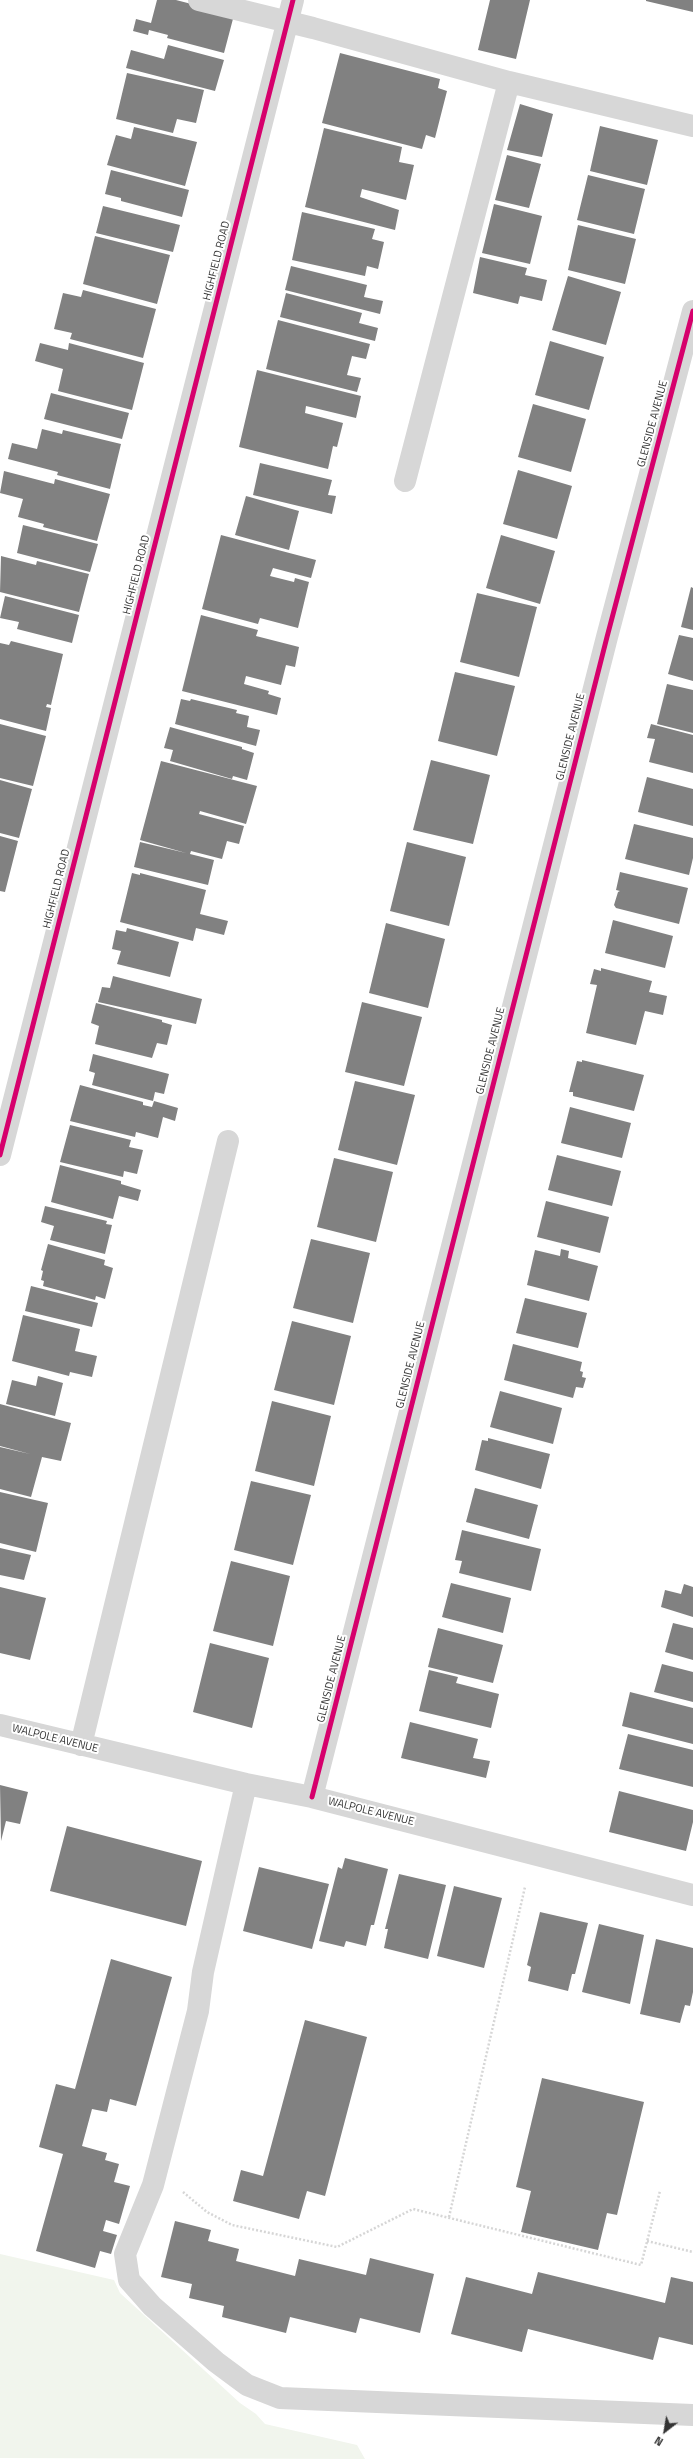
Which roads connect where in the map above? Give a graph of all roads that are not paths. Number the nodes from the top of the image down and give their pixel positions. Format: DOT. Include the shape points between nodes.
graph roads {
  1 [pos="199,0"];
  2 [pos="293,0"];
  3 [pos="288,22"];
  4 [pos="509,82"];
  5 [pos="693,126"];
  6 [pos="693,311"];
  7 [pos="405,481"];
  8 [pos="228,1141"];
  9 [pos="0,1155"];
  10 [pos="0,1725"];
  11 [pos="81,1745"];
  12 [pos="246,1784"];
  13 [pos="312,1797"];
  14 [pos="693,1895"];
  15 [pos="693,2414"];
  1 -- 3 [label="street"];
  2 -- 3 [label="street, HIGHFIELD ROAD"];
  3 -- 4 [label="street"];
  3 -- 9 [label="street, HIGHFIELD ROAD"];
  4 -- 5 [label="street"];
  4 -- 7 [label="street"];
  6 -- 13 [label="street, GLENSIDE AVENUE" via="601,660"];
  8 -- 11 [label="street"];
  10 -- 11 [label="street, WALPOLE AVENUE"];
  11 -- 12 [label="street, WALPOLE AVENUE"];
  12 -- 13 [label="street, WALPOLE AVENUE"];
  12 -- 15 [label="street" via="203,1972 198,2011 153,2185 125,2254 129,2280 152,2306 216,2362 247,2385 280,2398"];
  13 -- 14 [label="street, WALPOLE AVENUE"];
}
